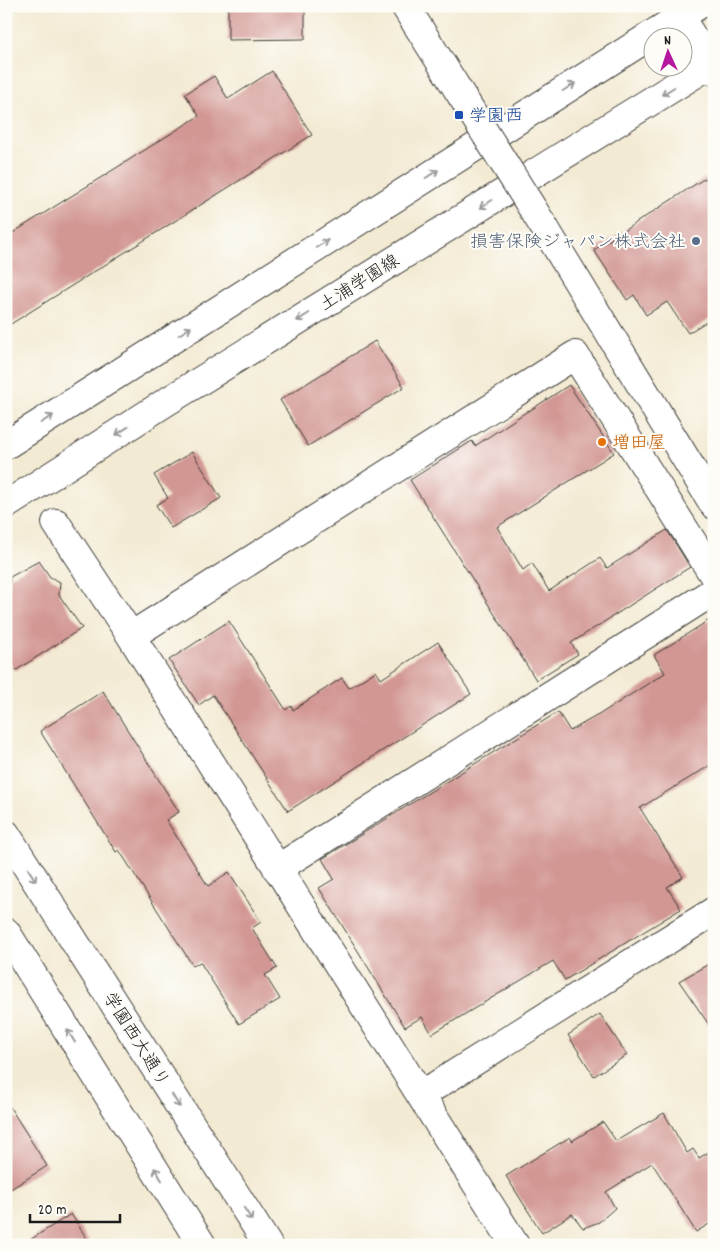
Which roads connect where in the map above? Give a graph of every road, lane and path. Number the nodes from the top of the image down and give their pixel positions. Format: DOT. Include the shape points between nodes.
graph roads {
  1 [pos="405,6"];
  2 [pos="683,10"];
  3 [pos="712,66"];
  4 [pos="6,445"];
  5 [pos="6,505"];
  6 [pos="714,505"];
  7 [pos="56,523"];
  8 [pos="714,576"];
  9 [pos="714,591"];
  10 [pos="131,636"];
  11 [pos="6,834"];
  12 [pos="277,870"];
  13 [pos="714,911"];
  14 [pos="6,932"];
  15 [pos="421,1095"];
  16 [pos="202,1245"];
  17 [pos="268,1245"];
  18 [pos="515,1245"];
  1 -- 6 [label="street, bridge"];
  2 -- 3 [label="street"];
  4 -- 2 [label="street, one-way"];
  3 -- 5 [label="street, 土浦学園線, one-way" via="162,404"];
  7 -- 10 [label="street"];
  8 -- 10 [label="street" via="575,355"];
  9 -- 12 [label="street"];
  10 -- 12 [label="street"];
  11 -- 17 [label="street, 学園西大通り, one-way"];
  12 -- 15 [label="street"];
  13 -- 15 [label="street"];
  16 -- 14 [label="street, one-way"];
  15 -- 18 [label="street"];
}
